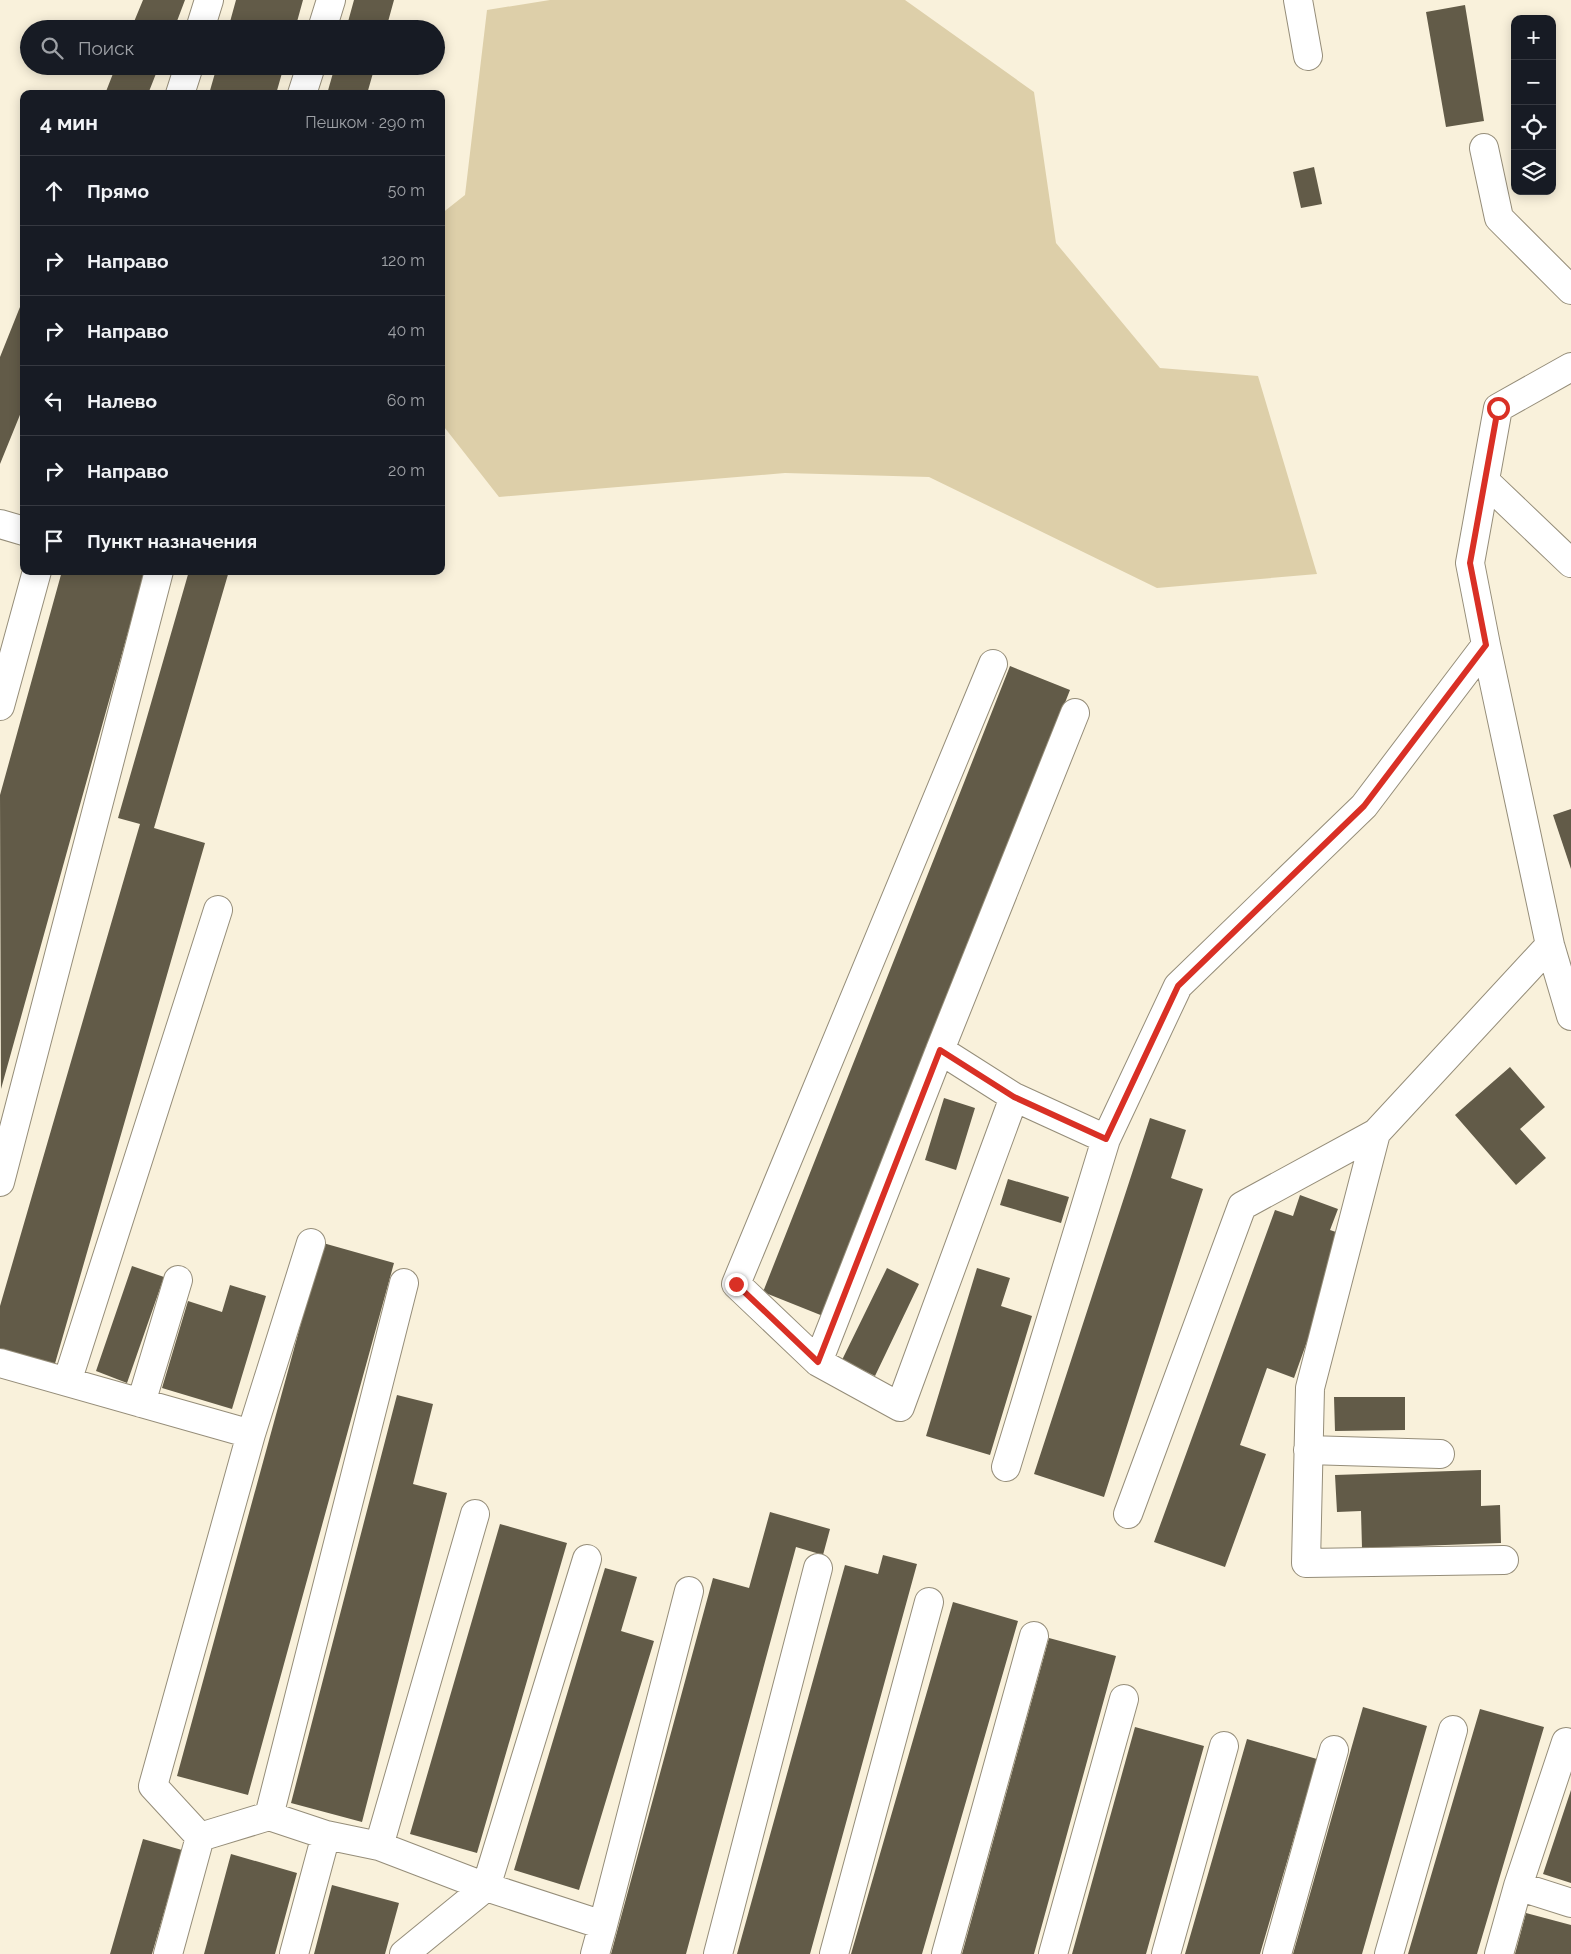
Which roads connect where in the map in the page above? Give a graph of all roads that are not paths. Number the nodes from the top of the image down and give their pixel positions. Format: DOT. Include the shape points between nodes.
graph roads {
  1 [pos="209,0"];
  2 [pos="331,0"];
  3 [pos="1298,0"];
  4 [pos="203,20"];
  5 [pos="325,20"];
  6 [pos="1308,56"];
  7 [pos="186,75"];
  8 [pos="308,75"];
  9 [pos="181,90"];
  10 [pos="303,90"];
  11 [pos="1484,148"];
  12 [pos="1571,290"];
  13 [pos="1571,367"];
  14 [pos="1485,481"];
  15 [pos="0,524"];
  16 [pos="20,530"];
  17 [pos="1571,563"];
  18 [pos="36,575"];
  19 [pos="158,575"];
  20 [pos="1486,645"];
  21 [pos="993,664"];
  22 [pos="0,706"];
  23 [pos="1075,713"];
  24 [pos="218,910"];
  25 [pos="1550,945"];
  26 [pos="1571,1016"];
  27 [pos="940,1050"];
  28 [pos="1014,1097"];
  29 [pos="1376,1133"];
  30 [pos="1106,1139"];
  31 [pos="0,1182"];
  32 [pos="311,1243"];
  33 [pos="178,1280"];
  34 [pos="404,1283"];
  35 [pos="818,1362"];
  36 [pos="0,1363"];
  37 [pos="67,1382"];
  38 [pos="141,1403"];
  39 [pos="251,1434"];
  40 [pos="1308,1450"];
  41 [pos="1440,1454"];
  42 [pos="1006,1467"];
  43 [pos="475,1514"];
  44 [pos="1128,1514"];
  45 [pos="587,1560"];
  46 [pos="1504,1560"];
  47 [pos="818,1568"];
  48 [pos="689,1591"];
  49 [pos="929,1602"];
  50 [pos="1034,1636"];
  51 [pos="1124,1699"];
  52 [pos="1453,1730"];
  53 [pos="1566,1742"];
  54 [pos="1224,1746"];
  55 [pos="1334,1750"];
  56 [pos="269,1816"];
  57 [pos="326,1835"];
  58 [pos="200,1837"];
  59 [pos="379,1846"];
  60 [pos="1518,1886"];
  61 [pos="486,1887"];
  62 [pos="1571,1903"];
  63 [pos="602,1925"];
  64 [pos="168,1954"];
  65 [pos="294,1954"];
  66 [pos="404,1954"];
  67 [pos="595,1954"];
  68 [pos="718,1954"];
  69 [pos="834,1954"];
  70 [pos="946,1954"];
  71 [pos="1052,1954"];
  72 [pos="1166,1954"];
  73 [pos="1277,1954"];
  74 [pos="1389,1954"];
  75 [pos="1499,1954"];
  1 -- 4 [label="lane"];
  2 -- 5 [label="lane"];
  3 -- 6 [label="lane"];
  7 -- 9 [label="lane"];
  8 -- 10 [label="lane"];
  11 -- 12 [label="lane" via="1499,218"];
  13 -- 14 [label="lane" via="1498,408"];
  14 -- 17 [label="lane"];
  14 -- 20 [label="lane" via="1470,563"];
  15 -- 16 [label="lane"];
  18 -- 22 [label="lane"];
  19 -- 31 [label="lane"];
  20 -- 25 [label="lane"];
  20 -- 30 [label="lane" via="1364,806 1178,986"];
  21 -- 35 [label="lane" via="736,1284"];
  23 -- 27 [label="lane"];
  24 -- 37 [label="lane"];
  25 -- 26 [label="lane"];
  25 -- 29 [label="lane"];
  27 -- 28 [label="lane"];
  27 -- 35 [label="lane"];
  28 -- 30 [label="lane"];
  28 -- 35 [label="lane" via="900,1407"];
  29 -- 40 [label="lane" via="1310,1388"];
  29 -- 44 [label="lane" via="1242,1206"];
  30 -- 42 [label="lane"];
  32 -- 39 [label="lane"];
  33 -- 38 [label="lane"];
  34 -- 56 [label="lane"];
  36 -- 37 [label="lane"];
  37 -- 38 [label="lane"];
  38 -- 39 [label="lane"];
  39 -- 58 [label="lane" via="153,1786"];
  40 -- 41 [label="lane"];
  40 -- 46 [label="lane" via="1306,1563"];
  43 -- 59 [label="lane"];
  45 -- 61 [label="lane"];
  47 -- 68 [label="lane"];
  48 -- 63 [label="lane"];
  49 -- 69 [label="lane"];
  50 -- 70 [label="lane"];
  51 -- 71 [label="lane"];
  52 -- 74 [label="lane"];
  53 -- 60 [label="lane"];
  54 -- 72 [label="lane"];
  55 -- 73 [label="lane"];
  56 -- 57 [label="lane"];
  56 -- 58 [label="lane"];
  57 -- 59 [label="lane"];
  57 -- 65 [label="lane"];
  58 -- 64 [label="lane"];
  59 -- 61 [label="lane"];
  60 -- 62 [label="lane"];
  60 -- 75 [label="lane"];
  61 -- 63 [label="lane"];
  61 -- 66 [label="lane"];
  63 -- 67 [label="lane"];
}
